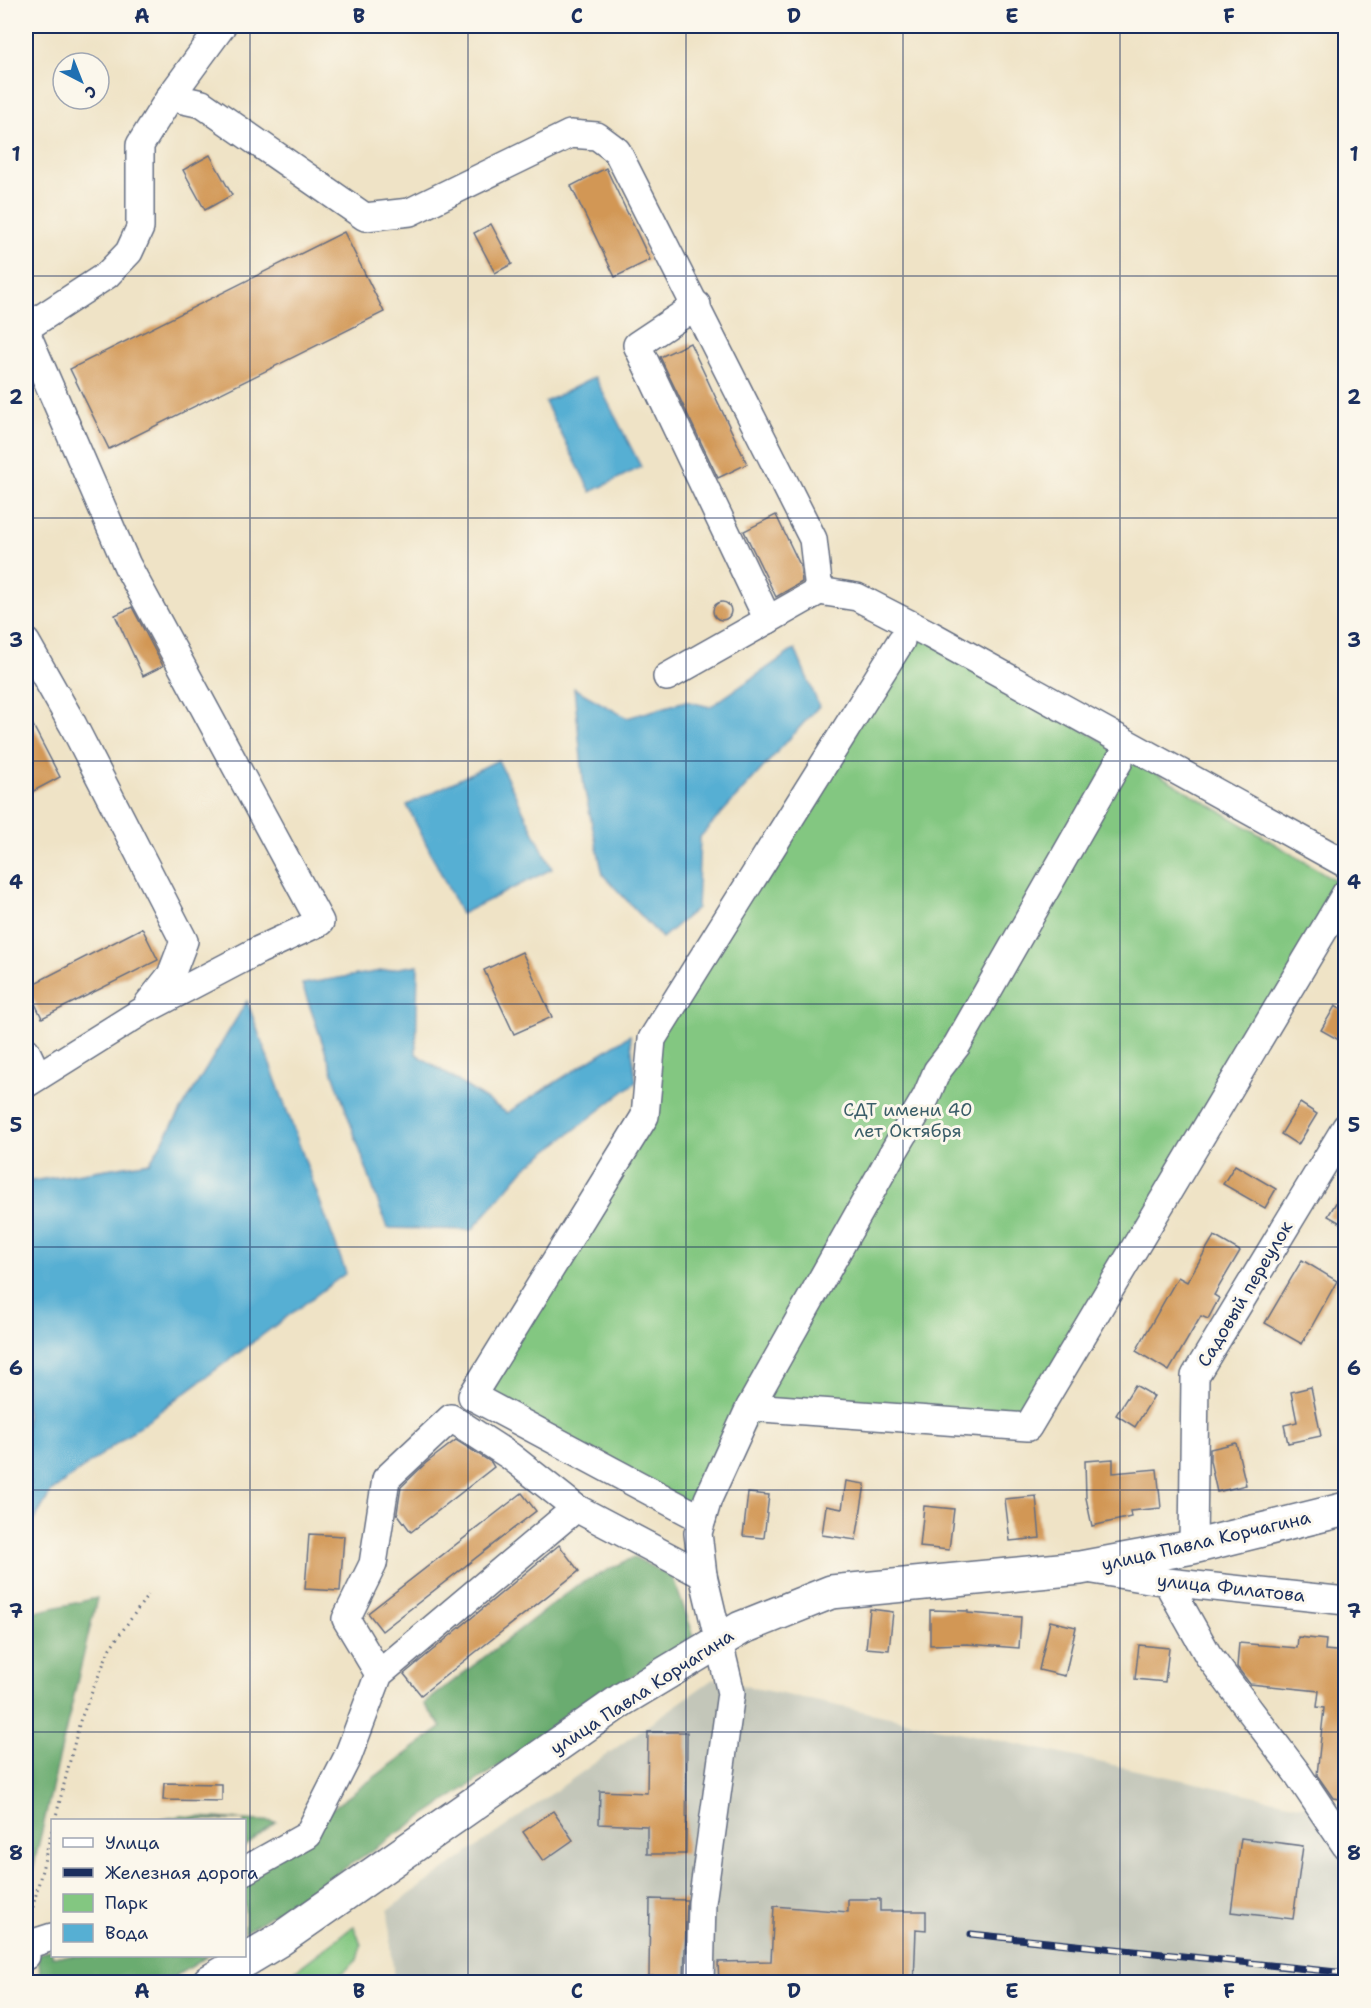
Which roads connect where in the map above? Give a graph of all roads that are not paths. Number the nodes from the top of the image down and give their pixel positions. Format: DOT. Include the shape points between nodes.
graph roads {
  1 [pos="222,26"];
  2 [pos="170,98"];
  3 [pos="697,305"];
  4 [pos="26,330"];
  5 [pos="819,591"];
  6 [pos="768,620"];
  7 [pos="901,641"];
  8 [pos="26,642"];
  9 [pos="667,677"];
  10 [pos="1119,761"];
  11 [pos="1346,864"];
  12 [pos="1346,893"];
  13 [pos="141,1012"];
  14 [pos="26,1051"];
  15 [pos="32,1080"];
  16 [pos="1346,1127"];
  17 [pos="750,1407"];
  18 [pos="576,1508"];
  19 [pos="1346,1509"];
  20 [pos="702,1519"];
  21 [pos="1189,1548"];
  22 [pos="1080,1568"];
  23 [pos="703,1575"];
  24 [pos="1177,1583"];
  25 [pos="1346,1601"];
  26 [pos="718,1642"];
  27 [pos="379,1674"];
  28 [pos="1346,1846"];
  29 [pos="246,1870"];
  30 [pos="208,1983"];
  31 [pos="700,1983"];
  1 -- 2 [label="street"];
  2 -- 3 [label="street" via="202,104 365,217 410,212 570,134 597,136 617,151"];
  2 -- 4 [label="street" via="140,145 140,228 129,252 107,275"];
  3 -- 5 [label="street" via="813,539"];
  3 -- 6 [label="street" via="637,345"];
  4 -- 13 [label="street" via="127,565 320,922"];
  5 -- 6 [label="street"];
  5 -- 11 [label="street" via="856,597 931,635"];
  6 -- 9 [label="street"];
  7 -- 20 [label="street" via="652,1039 645,1116 472,1396"];
  8 -- 13 [label="street" via="184,941 171,975"];
  10 -- 17 [label="street" via="957,1045 937,1071 926,1097"];
  12 -- 17 [label="street" via="1028,1427"];
  13 -- 15 [label="street"];
  14 -- 15 [label="street"];
  16 -- 21 [label="street, Садовый переулок" via="1195,1376"];
  17 -- 20 [label="street"];
  18 -- 23 [label="street"];
  18 -- 27 [label="street"];
  18 -- 27 [label="street" via="510,1456 451,1418 386,1479 373,1564 346,1619"];
  19 -- 21 [label="main road, улица Павла Корчагина"];
  20 -- 23 [label="street" via="698,1533"];
  21 -- 22 [label="main road, улица Павла Корчагина"];
  21 -- 24 [label="street, Садовый переулок"];
  22 -- 24 [label="street, улица Филатова"];
  22 -- 26 [label="main road, улица Павла Корчагина" via="831,1592 741,1628"];
  23 -- 26 [label="street"];
  24 -- 25 [label="street, улица Филатова"];
  24 -- 28 [label="street" via="1208,1655 1297,1773"];
  26 -- 30 [label="main road, улица Павла Корчагина" via="623,1700 279,1940"];
  26 -- 31 [label="street" via="731,1693 702,1903"];
  27 -- 29 [label="street" via="348,1756 308,1835"];
}
